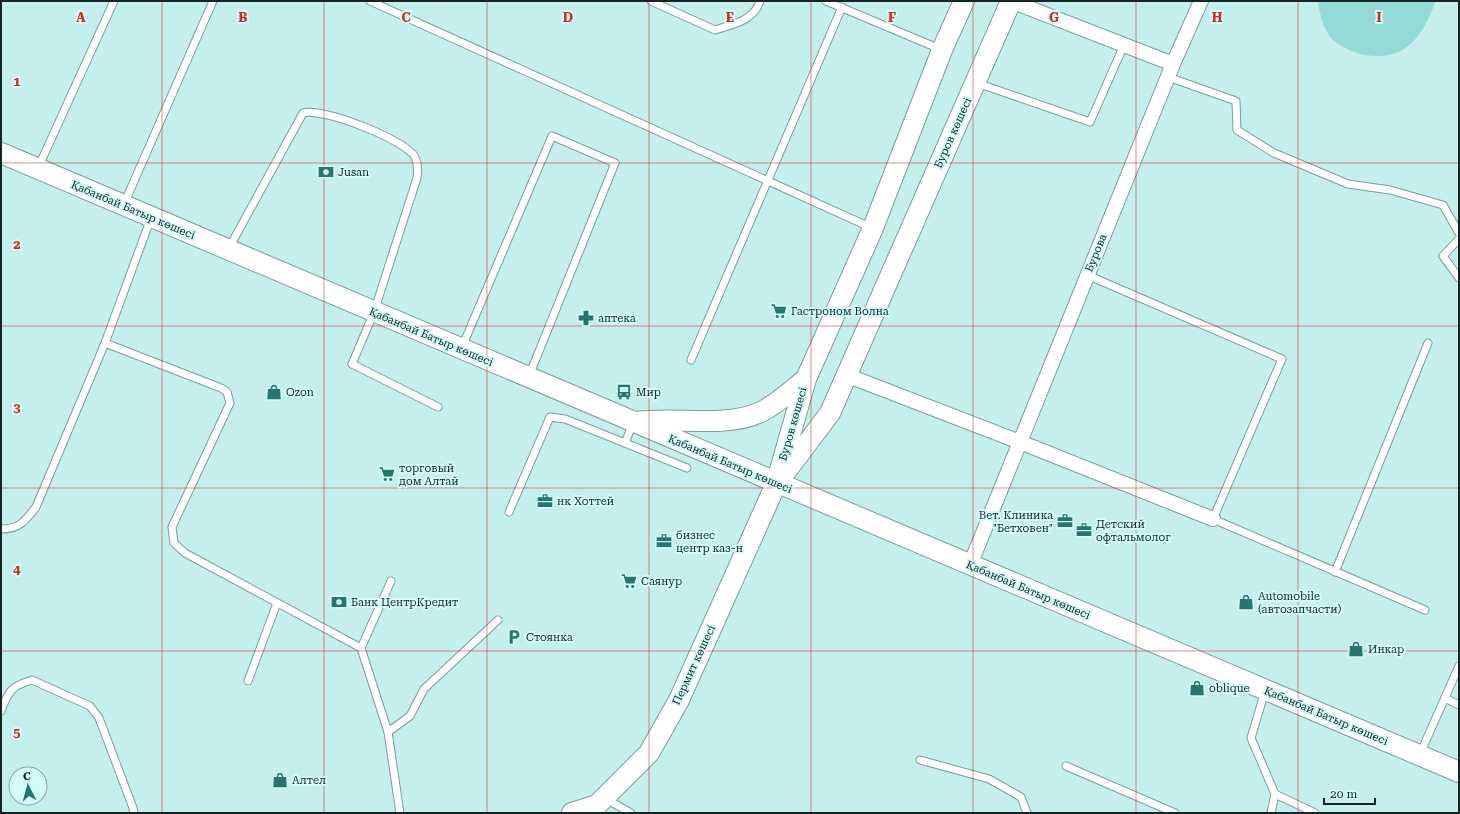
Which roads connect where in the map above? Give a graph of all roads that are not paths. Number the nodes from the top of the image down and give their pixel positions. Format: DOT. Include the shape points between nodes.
graph roads {
  1 [pos="114,1"];
  2 [pos="213,1"];
  3 [pos="370,1"];
  4 [pos="651,1"];
  5 [pos="760,1"];
  6 [pos="826,1"];
  7 [pos="964,1"];
  8 [pos="1011,1"];
  9 [pos="1201,1"];
  10 [pos="842,7"];
  11 [pos="1124,45"];
  12 [pos="942,50"];
  13 [pos="1171,70"];
  14 [pos="975,83"];
  15 [pos="1,153"];
  16 [pos="38,168"];
  17 [pos="766,181"];
  18 [pos="124,206"];
  19 [pos="151,218"];
  20 [pos="873,228"];
  21 [pos="1459,233"];
  22 [pos="1459,239"];
  23 [pos="228,250"];
  24 [pos="1087,275"];
  25 [pos="1459,278"];
  26 [pos="374,312"];
  27 [pos="105,343"];
  28 [pos="1428,344"];
  29 [pos="461,349"];
  30 [pos="691,360"];
  31 [pos="846,375"];
  32 [pos="528,378"];
  33 [pos="806,379"];
  34 [pos="438,407"];
  35 [pos="634,422"];
  36 [pos="1020,442"];
  37 [pos="626,443"];
  38 [pos="687,468"];
  39 [pos="776,484"];
  40 [pos="509,512"];
  41 [pos="1213,519"];
  42 [pos="1,529"];
  43 [pos="970,565"];
  44 [pos="1335,572"];
  45 [pos="391,581"];
  46 [pos="277,603"];
  47 [pos="1425,610"];
  48 [pos="498,620"];
  49 [pos="361,648"];
  50 [pos="1459,666"];
  51 [pos="248,682"];
  52 [pos="1265,690"];
  53 [pos="1445,698"];
  54 [pos="1459,705"];
  55 [pos="1,711"];
  56 [pos="388,732"];
  57 [pos="1420,756"];
  58 [pos="920,760"];
  59 [pos="1066,766"];
  60 [pos="1459,772"];
  61 [pos="1275,794"];
  62 [pos="604,798"];
  63 [pos="134,813"];
  64 [pos="400,813"];
  65 [pos="572,813"];
  66 [pos="631,813"];
  67 [pos="1027,813"];
  68 [pos="1175,813"];
  69 [pos="1271,813"];
  70 [pos="1316,813"];
  1 -- 16 [label="lane"];
  2 -- 18 [label="lane"];
  3 -- 17 [label="lane"];
  4 -- 5 [label="lane" via="715,30 747,19 758,8"];
  6 -- 10 [label="lane"];
  7 -- 12 [label="main road, Буров көшесі"];
  8 -- 11 [label="street"];
  8 -- 14 [label="main road, Буров көшесі"];
  9 -- 13 [label="street, Бурова"];
  10 -- 12 [label="lane"];
  10 -- 17 [label="lane"];
  11 -- 13 [label="street"];
  11 -- 14 [label="lane" via="1090,122"];
  12 -- 20 [label="main road, Буров көшесі"];
  13 -- 21 [label="lane" via="1236,101 1237,130 1274,153 1348,184 1390,190 1443,205"];
  13 -- 24 [label="street, Бурова"];
  14 -- 31 [label="main road, Буров көшесі"];
  15 -- 16 [label="main road, Қабанбай Батыр көшесі"];
  16 -- 18 [label="main road, Қабанбай Батыр көшесі"];
  17 -- 20 [label="lane"];
  17 -- 30 [label="lane"];
  18 -- 19 [label="main road, Қабанбай Батыр көшесі"];
  19 -- 23 [label="main road, Қабанбай Батыр көшесі"];
  19 -- 27 [label="lane"];
  20 -- 33 [label="main road, Буров көшесі"];
  22 -- 25 [label="lane" via="1443,256"];
  23 -- 26 [label="main road, Қабанбай Батыр көшесі"];
  23 -- 26 [label="lane" via="304,113 312,112 345,120 397,142 415,156 417,178"];
  24 -- 36 [label="street, Бурова"];
  24 -- 41 [label="lane" via="1282,359"];
  26 -- 29 [label="main road, Қабанбай Батыр көшесі"];
  26 -- 34 [label="lane" via="352,364"];
  27 -- 42 [label="lane" via="36,506 24,523 11,529"];
  27 -- 46 [label="lane" via="227,392 230,403 172,527 174,543 185,553"];
  28 -- 44 [label="lane"];
  29 -- 32 [label="main road, Қабанбай Батыр көшесі"];
  29 -- 32 [label="lane" via="552,136 615,163"];
  31 -- 36 [label="street"];
  31 -- 39 [label="main road, Буров көшесі" via="830,413"];
  32 -- 35 [label="main road, Қабанбай Батыр көшесі"];
  33 -- 35 [label="main road" via="762,411 742,418 691,421 656,419"];
  33 -- 39 [label="main road, Буров көшесі"];
  35 -- 37 [label="lane"];
  35 -- 39 [label="main road, Қабанбай Батыр көшесі"];
  36 -- 41 [label="street"];
  36 -- 43 [label="street, Бурова"];
  37 -- 38 [label="lane"];
  37 -- 40 [label="lane" via="565,419 550,417"];
  39 -- 43 [label="main road, Қабанбай Батыр көшесі"];
  39 -- 62 [label="main road, Пермит көшесі" via="679,700 649,753"];
  41 -- 44 [label="lane"];
  43 -- 52 [label="main road, Қабанбай Батыр көшесі"];
  44 -- 47 [label="lane"];
  45 -- 49 [label="lane"];
  46 -- 49 [label="lane"];
  46 -- 51 [label="lane"];
  48 -- 56 [label="lane" via="424,688 410,716"];
  49 -- 56 [label="lane"];
  50 -- 53 [label="lane"];
  52 -- 57 [label="main road, Қабанбай Батыр көшесі"];
  52 -- 61 [label="lane" via="1251,738"];
  53 -- 54 [label="lane"];
  53 -- 57 [label="lane"];
  55 -- 63 [label="lane" via="8,694 18,684 32,680 90,706 99,718"];
  56 -- 64 [label="lane"];
  57 -- 60 [label="main road, Қабанбай Батыр көшесі"];
  58 -- 67 [label="lane" via="989,779 1021,797"];
  59 -- 68 [label="lane"];
  61 -- 69 [label="lane"];
  61 -- 70 [label="lane"];
  62 -- 65 [label="main road, Пермит көшесі" via="597,805"];
  62 -- 66 [label="lane"];
}
